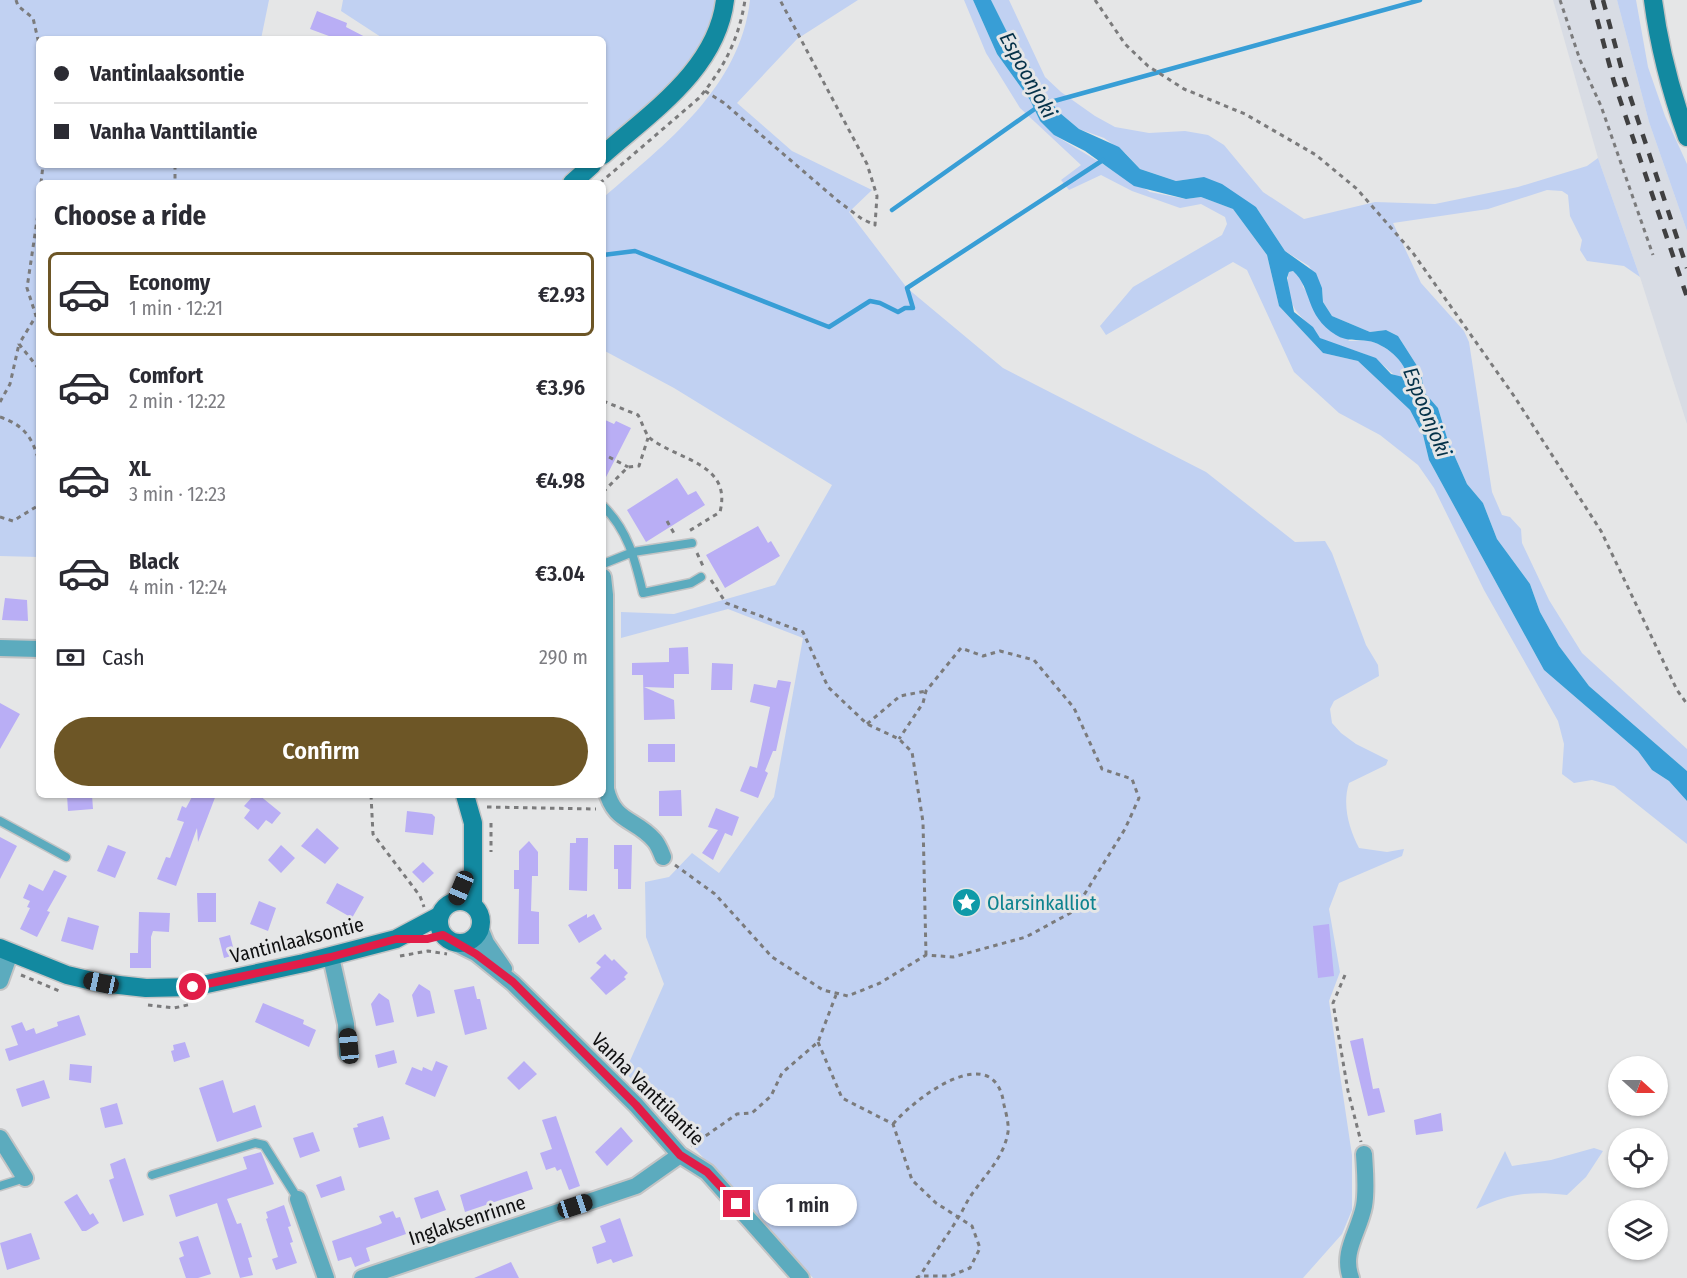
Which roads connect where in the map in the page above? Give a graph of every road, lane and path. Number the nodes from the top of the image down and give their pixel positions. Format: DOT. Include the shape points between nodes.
graph roads {
  1 [pos="16,0"];
  2 [pos="725,0"];
  3 [pos="780,0"];
  4 [pos="1095,0"];
  5 [pos="1560,0"];
  6 [pos="1653,0"];
  7 [pos="37,36"];
  8 [pos="705,91"];
  9 [pos="1687,137"];
  10 [pos="606,152"];
  11 [pos="589,168"];
  12 [pos="575,180"];
  13 [pos="36,227"];
  14 [pos="1653,255"];
  15 [pos="36,316"];
  16 [pos="36,316"];
  17 [pos="19,344"];
  18 [pos="36,365"];
  19 [pos="0,402"];
  20 [pos="606,402"];
  21 [pos="0,417"];
  22 [pos="648,438"];
  23 [pos="36,451"];
  24 [pos="609,457"];
  25 [pos="628,467"];
  26 [pos="606,489"];
  27 [pos="36,507"];
  28 [pos="606,509"];
  29 [pos="0,517"];
  30 [pos="667,521"];
  31 [pos="687,532"];
  32 [pos="665,538"];
  33 [pos="692,543"];
  34 [pos="633,552"];
  35 [pos="606,563"];
  36 [pos="705,574"];
  37 [pos="0,648"];
  38 [pos="36,649"];
  39 [pos="926,691"];
  40 [pos="1687,704"];
  41 [pos="867,724"];
  42 [pos="899,739"];
  43 [pos="606,789"];
  44 [pos="371,798"];
  45 [pos="466,798"];
  46 [pos="610,804"];
  47 [pos="487,807"];
  48 [pos="0,821"];
  49 [pos="66,857"];
  50 [pos="663,857"];
  51 [pos="464,903"];
  52 [pos="480,928"];
  53 [pos="437,935"];
  54 [pos="5,951"];
  55 [pos="926,955"];
  56 [pos="331,957"];
  57 [pos="1345,975"];
  58 [pos="0,981"];
  59 [pos="513,982"];
  60 [pos="836,995"];
  61 [pos="818,1042"];
  62 [pos="347,1054"];
  63 [pos="893,1124"];
  64 [pos="0,1138"];
  65 [pos="684,1152"];
  66 [pos="1364,1154"];
  67 [pos="152,1174"];
  68 [pos="25,1178"];
  69 [pos="0,1186"];
  70 [pos="298,1199"];
  71 [pos="959,1217"];
  72 [pos="920,1276"];
  73 [pos="326,1278"];
  74 [pos="362,1278"];
  75 [pos="801,1278"];
  76 [pos="916,1278"];
  77 [pos="1351,1278"];
  1 -- 7 [label="path" via="33,18"];
  2 -- 10 [label="street" via="715,37 688,78"];
  3 -- 8 [label="path" via="867,164 877,196 875,225 838,201"];
  4 -- 40 [label="path" via="1125,44 1151,68 1184,89 1245,114 1316,155 1357,189 1413,253 1514,396 1601,531"];
  5 -- 14 [label="path"];
  6 -- 9 [label="street" via="1674,102"];
  11 -- 12 [label="street"];
  13 -- 16 [label="path" via="27,288"];
  15 -- 17 [label="path"];
  17 -- 18 [label="path"];
  17 -- 19 [label="path" via="10,384"];
  20 -- 22 [label="path" via="638,415"];
  21 -- 23 [label="path" via="16,422 33,440"];
  22 -- 25 [label="path" via="639,466"];
  22 -- 31 [label="path" via="714,474 722,487 720,512"];
  24 -- 25 [label="path"];
  25 -- 26 [label="path"];
  27 -- 29 [label="path" via="13,521"];
  28 -- 34 [label="lane"];
  30 -- 32 [label="path" via="676,536"];
  33 -- 34 [label="lane"];
  33 -- 36 [label="path"];
  34 -- 35 [label="lane"];
  34 -- 36 [label="lane" via="643,593 692,583"];
  36 -- 41 [label="path" via="726,603 803,632 828,687"];
  37 -- 38 [label="street"];
  39 -- 41 [label="path" via="900,696"];
  39 -- 42 [label="path" via="923,703"];
  39 -- 55 [label="path" via="961,648 983,656 1000,651 1034,660 1074,708 1102,769 1132,779 1139,798 1125,829 1074,911 1026,937 953,957"];
  41 -- 42 [label="path"];
  42 -- 55 [label="path" via="912,752 923,822"];
  43 -- 46 [label="street"];
  44 -- 53 [label="path" via="372,834 424,903"];
  45 -- 51 [label="street" via="473,849"];
  46 -- 47 [label="path" via="594,810"];
  46 -- 50 [label="street" via="654,840"];
  48 -- 49 [label="lane"];
  50 -- 60 [label="path" via="715,894 772,957 798,976"];
  51 -- 52 [label="street" via="480,915"];
  51 -- 53 [label="street" via="445,907"];
  52 -- 53 [label="street" via="472,939"];
  52 -- 59 [label="street, Vanha Vanttilantie"];
  53 -- 56 [label="street, Vantinlaaksontie" via="396,939"];
  53 -- 59 [label="street, Vanha Vanttilantie"];
  54 -- 56 [label="street, Vantinlaaksontie" via="82,979 147,988 193,987"];
  54 -- 58 [label="street"];
  55 -- 60 [label="path" via="880,983 848,996"];
  56 -- 62 [label="street" via="346,1024"];
  57 -- 66 [label="path" via="1333,1003 1348,1091"];
  59 -- 65 [label="street, Vanha Vanttilantie"];
  60 -- 61 [label="path"];
  61 -- 63 [label="path" via="842,1098"];
  61 -- 65 [label="path" via="782,1073 771,1096 752,1113 737,1114"];
  63 -- 71 [label="path" via="912,1180 936,1203"];
  63 -- 71 [label="path" via="908,1107 958,1077 980,1073 995,1081 1003,1096 1008,1130 990,1172"];
  64 -- 68 [label="street"];
  65 -- 74 [label="street, Inglaksenrinne" via="636,1186"];
  65 -- 75 [label="street, Vanha Vanttilantie" via="707,1172"];
  66 -- 77 [label="street" via="1364,1203 1346,1257"];
  67 -- 70 [label="lane" via="255,1143 264,1146"];
  68 -- 69 [label="lane"];
  70 -- 73 [label="street"];
  71 -- 72 [label="path"];
  71 -- 72 [label="path" via="972,1226 980,1248 970,1268 950,1276"];
  72 -- 76 [label="path"];
}
